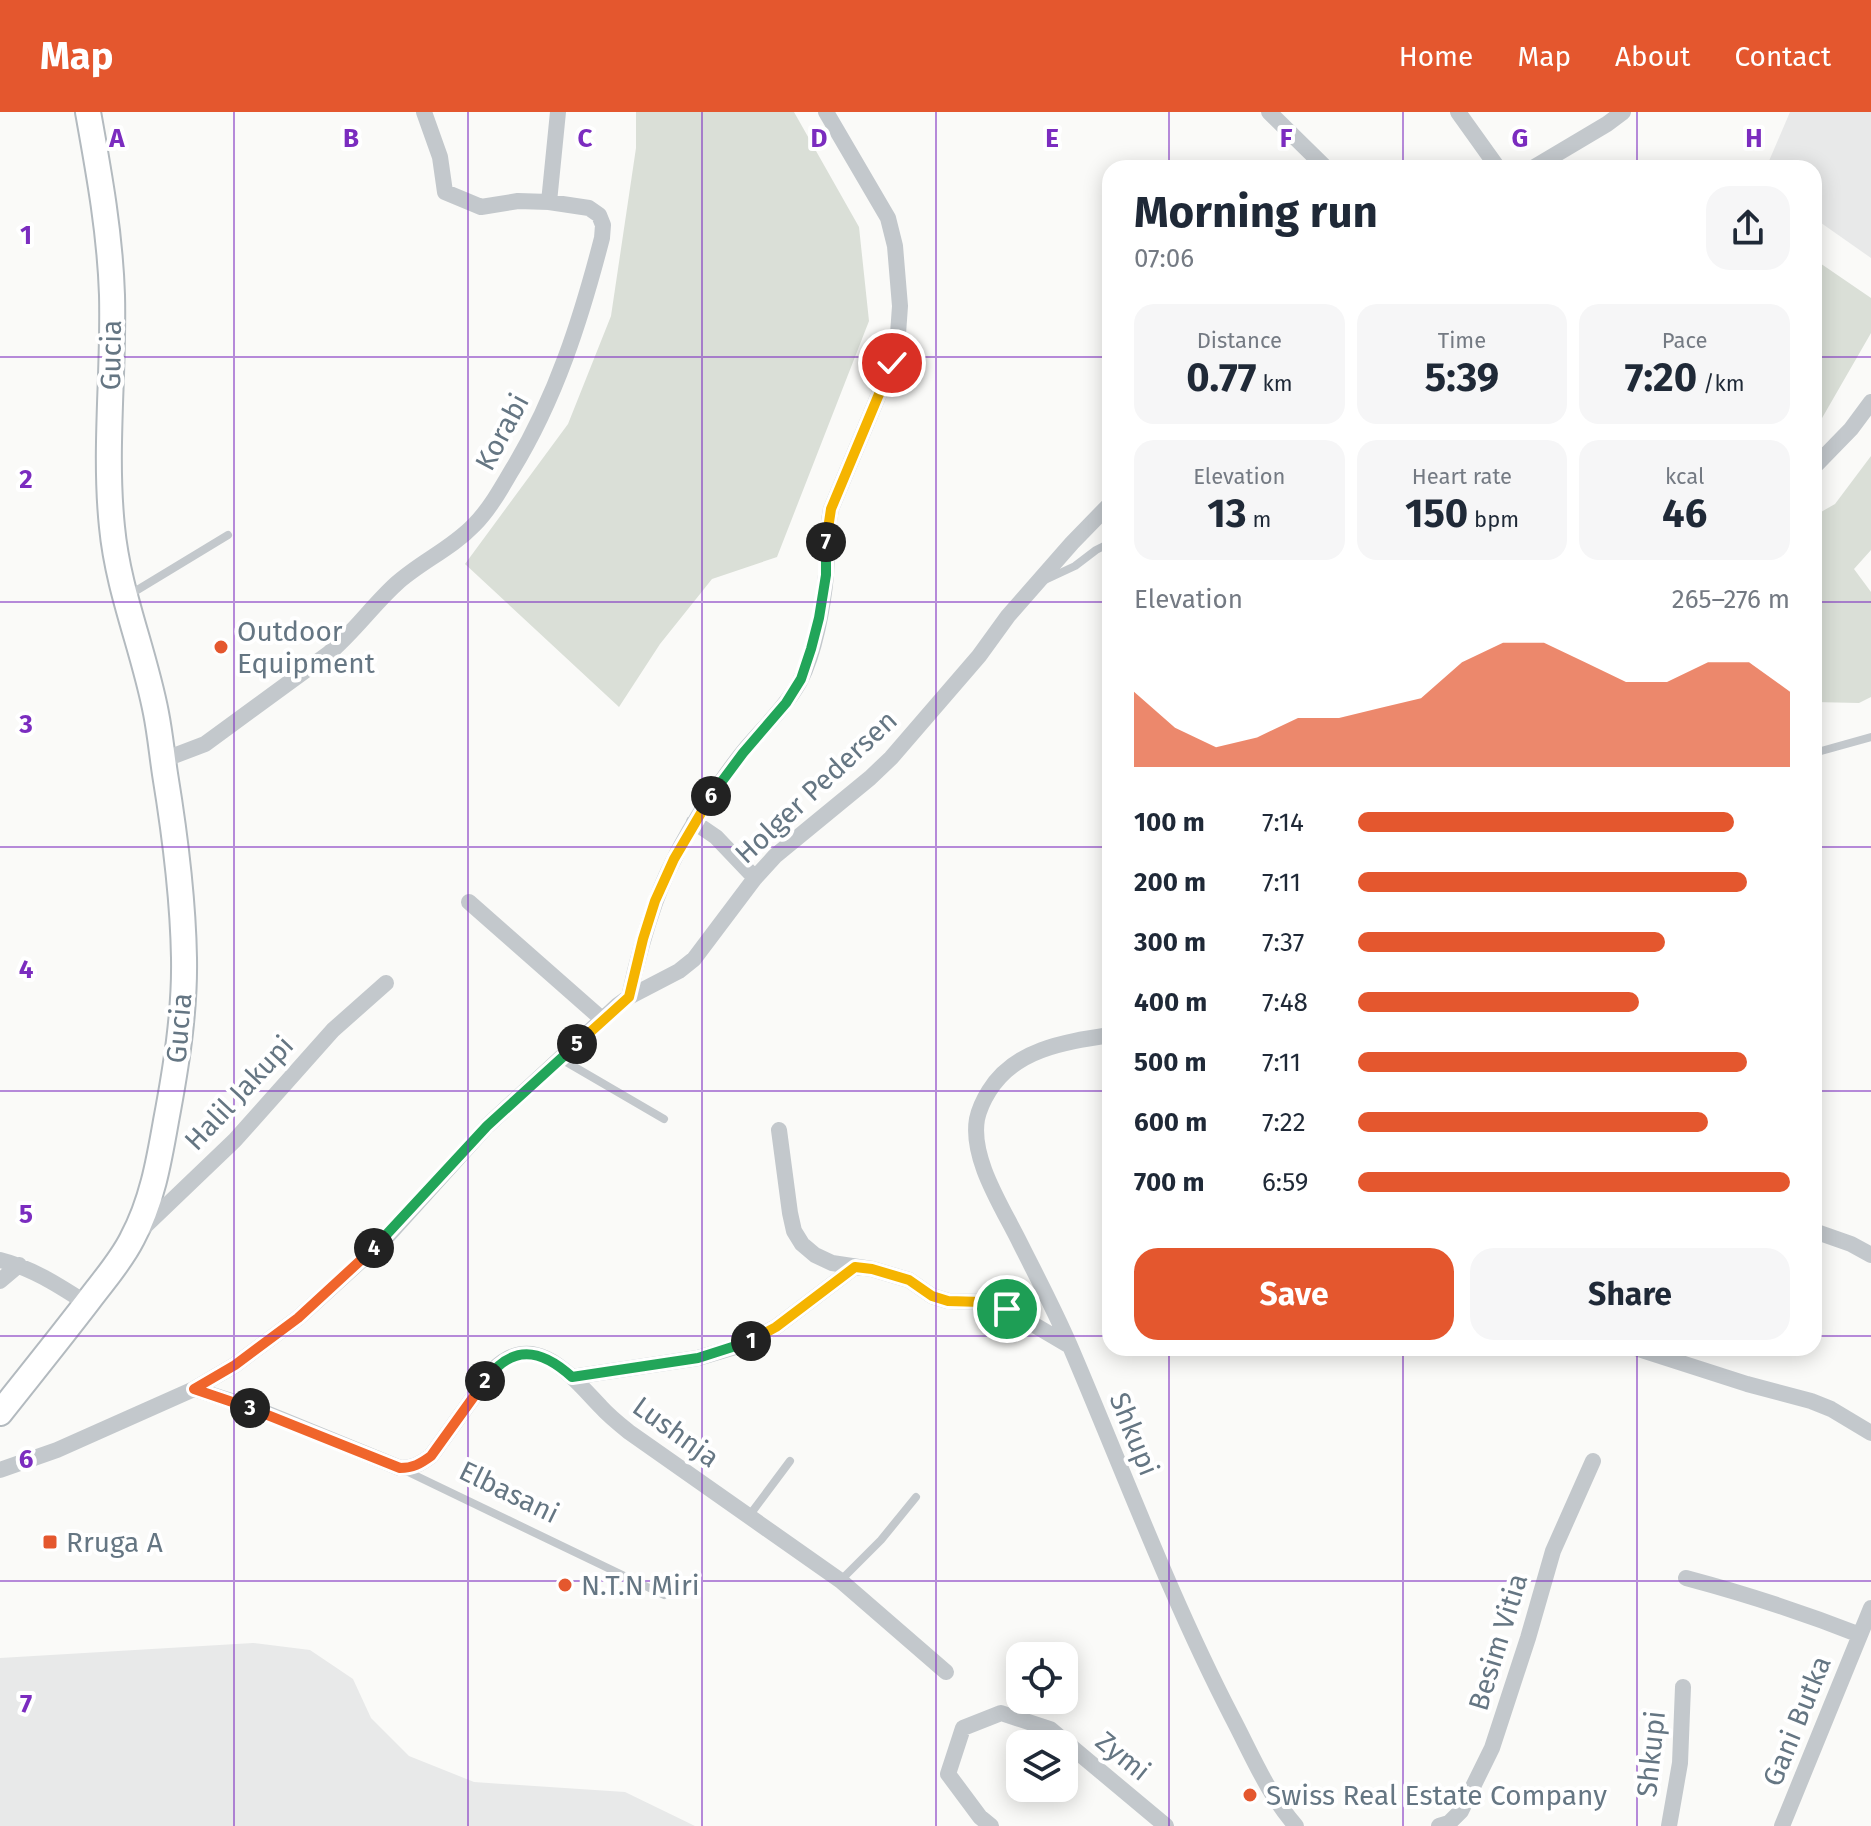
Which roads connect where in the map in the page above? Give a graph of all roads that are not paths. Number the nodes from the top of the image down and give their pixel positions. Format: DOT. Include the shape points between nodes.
graph roads {
  1 [pos="88,112"];
  2 [pos="424,112"];
  3 [pos="558,112"];
  4 [pos="826,112"];
  5 [pos="1269,112"];
  6 [pos="1458,112"];
  7 [pos="1623,112"];
  8 [pos="1318,160"];
  9 [pos="1492,160"];
  10 [pos="1546,160"];
  11 [pos="549,202"];
  12 [pos="1871,402"];
  13 [pos="1822,459"];
  14 [pos="1102,512"];
  15 [pos="228,535"];
  16 [pos="1102,547"];
  17 [pos="1038,583"];
  18 [pos="125,598"];
  19 [pos="1871,737"];
  20 [pos="1822,751"];
  21 [pos="163,760"];
  22 [pos="694,822"];
  23 [pos="755,878"];
  24 [pos="469,902"];
  25 [pos="386,983"];
  26 [pos="629,997"];
  27 [pos="603,1020"];
  28 [pos="1102,1036"];
  29 [pos="561,1059"];
  30 [pos="664,1119"];
  31 [pos="779,1130"];
  32 [pos="1822,1234"];
  33 [pos="131,1240"];
  34 [pos="1871,1255"];
  35 [pos="0,1260"];
  36 [pos="19,1265"];
  37 [pos="855,1267"];
  38 [pos="0,1281"];
  39 [pos="86,1303"];
  40 [pos="1070,1346"];
  41 [pos="1660,1356"];
  42 [pos="572,1377"];
  43 [pos="194,1389"];
  44 [pos="0,1413"];
  45 [pos="1871,1433"];
  46 [pos="790,1461"];
  47 [pos="1593,1461"];
  48 [pos="400,1468"];
  49 [pos="0,1470"];
  50 [pos="916,1497"];
  51 [pos="749,1516"];
  52 [pos="1686,1578"];
  53 [pos="841,1581"];
  54 [pos="664,1595"];
  55 [pos="1871,1608"];
  56 [pos="1860,1635"];
  57 [pos="946,1672"];
  58 [pos="1683,1687"];
  59 [pos="986,1822"];
  60 [pos="1166,1826"];
  61 [pos="1296,1826"];
  62 [pos="1439,1826"];
  63 [pos="1669,1826"];
  64 [pos="1782,1826"];
  1 -- 18 [label="street, Gucia" via="110,255 109,483"];
  2 -- 11 [label="street, Korabi" via="440,157 445,192 481,207"];
  3 -- 11 [label="street"];
  4 -- 22 [label="street" via="888,218 899,275 898,334 881,393 831,509 819,618 801,679"];
  5 -- 8 [label="street"];
  6 -- 9 [label="street"];
  7 -- 10 [label="street"];
  11 -- 21 [label="street, Korabi" via="589,208 599,215 602,238 557,382 528,445 491,505 459,540 410,571 328,654 205,744"];
  12 -- 13 [label="street"];
  14 -- 17 [label="street, Holger Pedersen"];
  15 -- 18 [label="lane"];
  16 -- 17 [label="lane"];
  17 -- 23 [label="street, Holger Pedersen" via="891,758"];
  18 -- 21 [label="street, Gucia"];
  19 -- 20 [label="lane"];
  21 -- 33 [label="street, Gucia" via="180,881 181,1019 156,1177"];
  22 -- 23 [label="street"];
  22 -- 26 [label="street" via="655,901"];
  23 -- 26 [label="street, Holger Pedersen" via="694,959"];
  24 -- 27 [label="street"];
  25 -- 33 [label="street, Halil Jakupi" via="310,1053 265,1109"];
  26 -- 27 [label="street, Holger Pedersen"];
  27 -- 29 [label="street, Holger Pedersen"];
  28 -- 40 [label="street, Shkupi" via="1065,1042 1014,1063 984,1099 977,1119 983,1165"];
  29 -- 30 [label="lane"];
  29 -- 43 [label="street, Holger Pedersen" via="487,1126 385,1239 298,1318"];
  31 -- 37 [label="street" via="794,1231 815,1255"];
  32 -- 34 [label="street"];
  33 -- 39 [label="street, Gucia"];
  35 -- 36 [label="street"];
  36 -- 38 [label="street"];
  36 -- 39 [label="street"];
  37 -- 40 [label="street" via="909,1280 948,1301 1007,1309"];
  37 -- 42 [label="street" via="745,1344 698,1358"];
  39 -- 44 [label="street, Gucia"];
  40 -- 61 [label="street, Shkupi" via="1214,1682"];
  41 -- 45 [label="street" via="1811,1401"];
  42 -- 48 [label="street, Lushnja" via="548,1358 510,1357 493,1370 431,1456"];
  42 -- 51 [label="street, Lushnja" via="629,1432"];
  43 -- 48 [label="street, Elbasani"];
  43 -- 49 [label="street, Holger Pedersen"];
  46 -- 51 [label="lane"];
  47 -- 62 [label="street, Besim Vitia" via="1553,1551 1492,1748 1461,1811"];
  48 -- 54 [label="lane, Elbasani"];
  50 -- 53 [label="lane"];
  51 -- 53 [label="street, Lushnja"];
  52 -- 56 [label="street, Gani Butka"];
  53 -- 57 [label="street, Lushnja"];
  55 -- 56 [label="street, Gani Butka"];
  56 -- 64 [label="street, Gani Butka"];
  58 -- 63 [label="street, Shkupi" via="1680,1763"];
  59 -- 60 [label="street, Zymi" via="948,1774 963,1728 1001,1713 1050,1729"];
}
